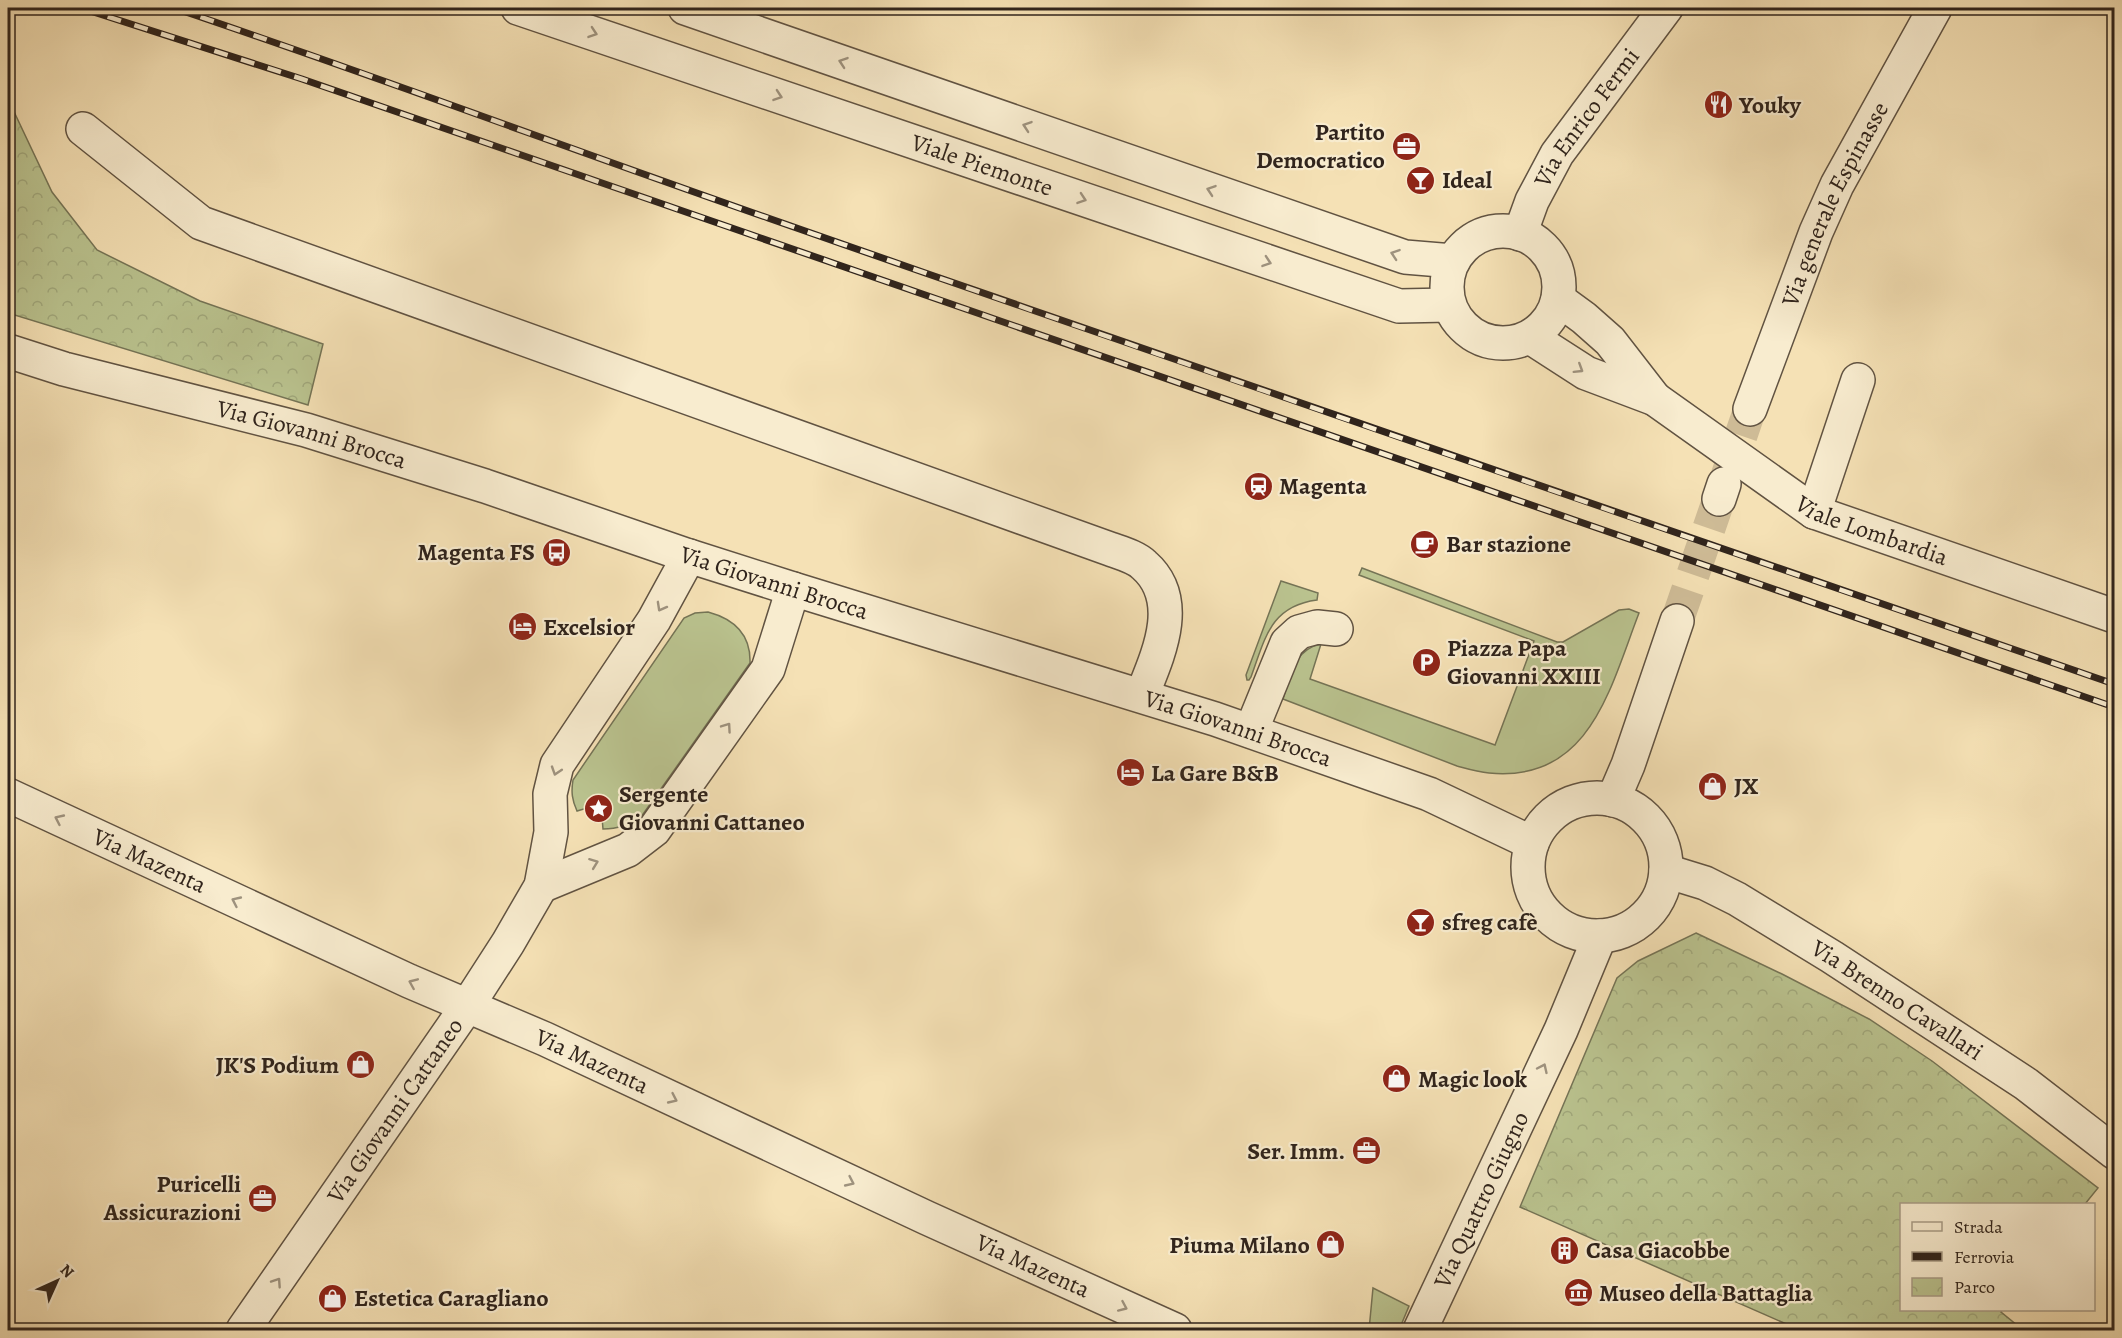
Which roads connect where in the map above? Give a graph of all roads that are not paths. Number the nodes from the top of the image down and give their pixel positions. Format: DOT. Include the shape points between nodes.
graph roads {
  1 [pos="518,8"];
  2 [pos="685,8"];
  3 [pos="1665,8"];
  4 [pos="1935,8"];
  5 [pos="83,129"];
  6 [pos="1520,234"];
  7 [pos="1453,261"];
  8 [pos="1558,299"];
  9 [pos="1449,304"];
  10 [pos="1530,337"];
  11 [pos="8,351"];
  12 [pos="1858,380"];
  13 [pos="1655,399"];
  14 [pos="1750,409"];
  15 [pos="1814,512"];
  16 [pos="689,556"];
  17 [pos="793,589"];
  18 [pos="2115,616"];
  19 [pos="1677,621"];
  20 [pos="1336,629"];
  21 [pos="1142,695"];
  22 [pos="1251,731"];
  23 [pos="8,795"];
  24 [pos="1613,800"];
  25 [pos="1532,843"];
  26 [pos="1666,871"];
  27 [pos="541,886"];
  28 [pos="1600,936"];
  29 [pos="468,1005"];
  30 [pos="2115,1152"];
  31 [pos="243,1330"];
  32 [pos="1175,1330"];
  33 [pos="1420,1330"];
  1 -- 9 [label="street, Viale Piemonte, one-way" via="1399,306"];
  7 -- 2 [label="street, one-way" via="1405,257"];
  3 -- 6 [label="street, Via Enrico Fermi" via="1557,154"];
  4 -- 14 [label="street, Via generale Espinasse" via="1837,184"];
  5 -- 21 [label="street" via="201,223 1143,563 1160,584 1165,608 1164,633"];
  6 -- 7 [label="street" via="1501,231 1482,235 1460,250"];
  6 -- 8 [label="street" via="1548,254 1557,276"];
  7 -- 9 [label="street" via="1447,282"];
  8 -- 10 [label="street" via="1548,321"];
  8 -- 13 [label="street, Viale Lombardia" via="1610,341"];
  9 -- 10 [label="street" via="1462,326 1482,339 1506,343"];
  10 -- 13 [label="street, Viale Lombardia, one-way" via="1586,373"];
  11 -- 16 [label="street, Via Giovanni Brocca" via="64,369 306,430"];
  12 -- 15 [label="street"];
  13 -- 15 [label="street, Viale Lombardia"];
  15 -- 18 [label="street, Viale Lombardia"];
  16 -- 17 [label="street, Via Giovanni Brocca"];
  16 -- 27 [label="street, Via Giovanni Cattaneo, one-way" via="654,620 556,765 550,794 551,832"];
  17 -- 21 [label="street, Via Giovanni Brocca"];
  27 -- 17 [label="street, one-way" via="628,850 654,830 768,669"];
  19 -- 24 [label="street"];
  20 -- 22 [label="street" via="1317,627 1299,632 1287,643"];
  21 -- 22 [label="street, Via Giovanni Brocca"];
  22 -- 25 [label="street, Via Giovanni Brocca" via="1429,794"];
  29 -- 23 [label="street, Via Mazenta, one-way"];
  24 -- 25 [label="street" via="1593,798 1562,807 1542,825"];
  24 -- 26 [label="street" via="1638,811 1649,821 1663,845"];
  25 -- 28 [label="street" via="1530,883 1540,906 1563,927"];
  26 -- 28 [label="street" via="1661,894 1643,919 1622,931"];
  26 -- 30 [label="street, Via Brenno Cavallari" via="1705,883 1737,899 1832,957 2026,1084"];
  27 -- 29 [label="street, Via Giovanni Cattaneo"];
  33 -- 28 [label="street, Via Quattro Giugno, one-way" via="1561,1030"];
  31 -- 29 [label="street, Via Giovanni Cattaneo, one-way"];
  29 -- 32 [label="street, Via Mazenta, one-way"];
}
